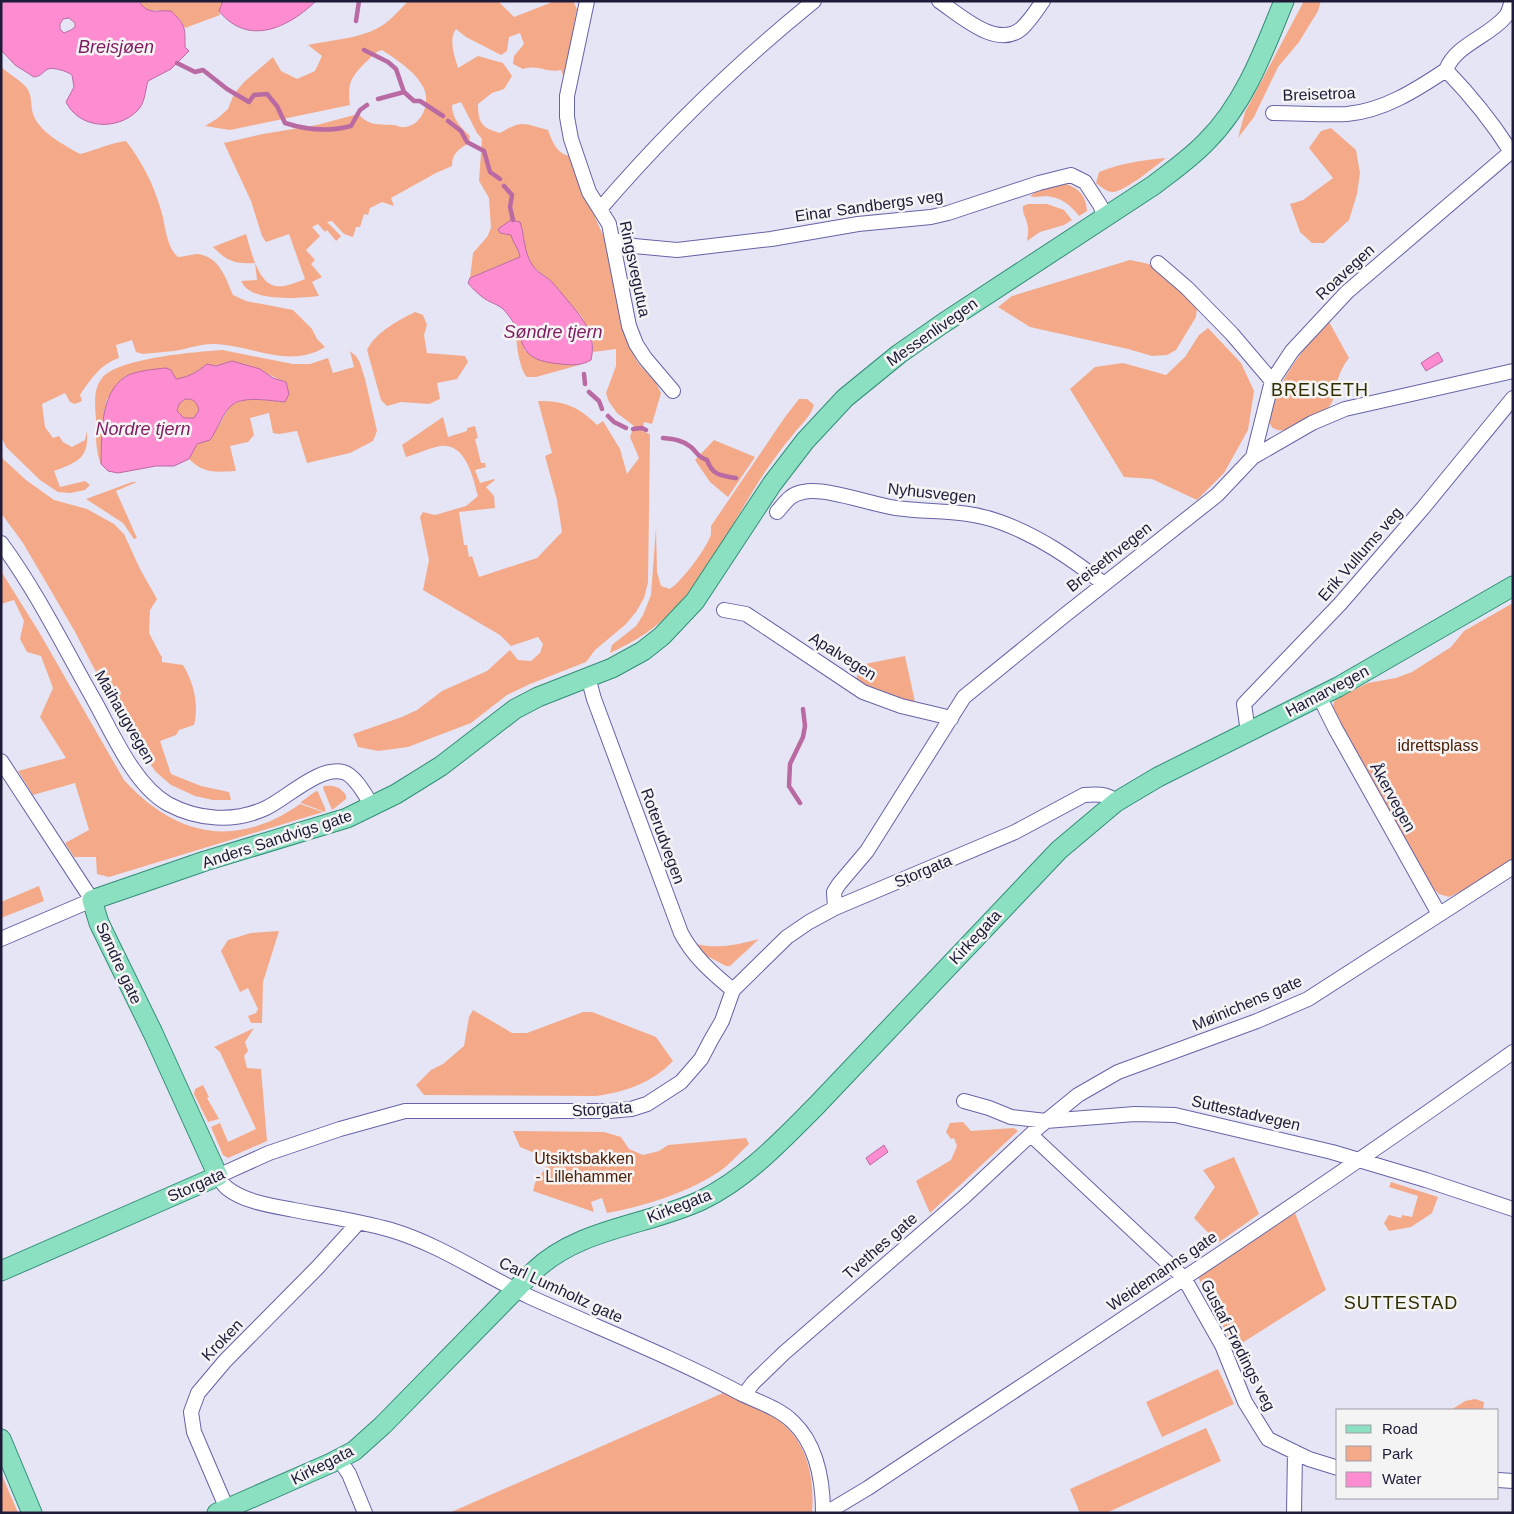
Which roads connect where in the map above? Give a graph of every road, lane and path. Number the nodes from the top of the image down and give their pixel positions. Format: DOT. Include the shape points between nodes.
graph roads {
  1 [pos="587,1"];
  2 [pos="814,1"];
  3 [pos="939,1"];
  4 [pos="1043,1"];
  5 [pos="1284,1"];
  6 [pos="1512,1"];
  7 [pos="1446,70"];
  8 [pos="1274,113"];
  9 [pos="1512,151"];
  10 [pos="600,209"];
  11 [pos="1104,217"];
  12 [pos="614,240"];
  13 [pos="1158,263"];
  14 [pos="1513,371"];
  15 [pos="1272,381"];
  16 [pos="673,391"];
  17 [pos="1513,398"];
  18 [pos="1253,457"];
  19 [pos="777,512"];
  20 [pos="1,543"];
  21 [pos="1104,584"];
  22 [pos="1513,586"];
  23 [pos="724,610"];
  24 [pos="588,677"];
  25 [pos="1320,696"];
  26 [pos="951,719"];
  27 [pos="1248,732"];
  28 [pos="1,761"];
  29 [pos="1137,788"];
  30 [pos="1116,802"];
  31 [pos="372,806"];
  32 [pos="1513,867"];
  33 [pos="92,900"];
  34 [pos="835,908"];
  35 [pos="1439,914"];
  36 [pos="1,939"];
  37 [pos="733,990"];
  38 [pos="1513,1052"];
  39 [pos="964,1101"];
  40 [pos="1039,1127"];
  41 [pos="1360,1160"];
  42 [pos="218,1176"];
  43 [pos="1513,1209"];
  44 [pos="358,1223"];
  45 [pos="1,1271"];
  46 [pos="1184,1278"];
  47 [pos="516,1290"];
  48 [pos="744,1395"];
  49 [pos="1,1440"];
  50 [pos="1295,1452"];
  51 [pos="339,1459"];
  52 [pos="1336,1467"];
  53 [pos="1499,1480"];
  54 [pos="1513,1481"];
  55 [pos="222,1511"];
  56 [pos="32,1513"];
  57 [pos="365,1513"];
  58 [pos="825,1513"];
  59 [pos="1294,1513"];
  1 -- 10 [label="street, Ringsvegutua" via="570,79 567,117 580,168"];
  2 -- 10 [label="street" via="705,95"];
  3 -- 4 [label="street" via="989,34 1001,36 1020,30"];
  5 -- 11 [label="main road, Messenlivegen" via="1247,85 1220,127 1182,164"];
  6 -- 7 [label="street, Breisetroa" via="1507,15 1458,53"];
  7 -- 8 [label="street, Breisetroa" via="1400,98 1372,109 1348,114"];
  7 -- 9 [label="street"];
  9 -- 15 [label="street, Roavegen" via="1347,292 1292,352"];
  10 -- 12 [label="street, Ringsvegutua"];
  11 -- 12 [label="street, Einar Sandbergs veg" via="1085,182 1071,175 931,217 677,250 634,246"];
  11 -- 24 [label="main road, Messenlivegen" via="913,344 845,398 805,441 772,484 684,614 643,652"];
  12 -- 16 [label="street, Ringsvegutua" via="632,335 645,358"];
  13 -- 15 [label="street" via="1232,334"];
  14 -- 18 [label="street, Breisethvegen" via="1345,409 1312,423"];
  15 -- 18 [label="street, Roavegen"];
  17 -- 27 [label="street, Erik Vullums veg" via="1340,604 1244,704"];
  18 -- 21 [label="street, Breisethvegen" via="1217,495"];
  19 -- 21 [label="street, Nyhusvegen" via="788,498 803,492 824,492 897,508 965,512 1000,522 1050,545"];
  20 -- 31 [label="street, Maihaugvegen" via="55,630 131,766 166,803 188,813 213,818 241,817 266,808 314,778 329,772 344,772 355,781"];
  21 -- 26 [label="street, Breisethvegen" via="964,697"];
  22 -- 25 [label="main road, Hamarvegen"];
  23 -- 26 [label="street, Apalvegen" via="746,614 863,692"];
  24 -- 31 [label="main road, Anders Sandvigs gate" via="515,709 441,766"];
  24 -- 37 [label="street, Roterudvegen" via="680,933 710,972"];
  25 -- 27 [label="main road, Hamarvegen"];
  25 -- 35 [label="street, Åkervegen"];
  26 -- 34 [label="street, Breisethvegen" via="867,851 834,892"];
  27 -- 29 [label="main road, Hamarvegen"];
  28 -- 33 [label="street, Søndre gate"];
  29 -- 30 [label="main road, Kirkegata"];
  30 -- 34 [label="street, Storgata" via="1112,797 1084,795 1015,832"];
  30 -- 47 [label="main road, Kirkegata" via="1059,850 816,1106 739,1178 684,1207 597,1234 567,1247 542,1263"];
  31 -- 33 [label="main road, Anders Sandvigs gate" via="340,820"];
  32 -- 35 [label="street, Møinichens gate"];
  33 -- 36 [label="street, Anders Sandvigs gate"];
  33 -- 42 [label="main road, Søndre gate"];
  34 -- 37 [label="street, Storgata" via="787,937"];
  35 -- 40 [label="street, Møinichens gate" via="1308,999 1257,1022 1118,1072 1078,1094"];
  37 -- 42 [label="street, Storgata" via="722,1021 701,1059 680,1082 647,1104 609,1111 405,1111 269,1153"];
  38 -- 41 [label="street, Weidemanns gate"];
  39 -- 40 [label="street, Suttestadvegen"];
  40 -- 41 [label="street, Suttestadvegen" via="1135,1114 1175,1115"];
  40 -- 46 [label="street, Gustaf Frødings veg"];
  40 -- 48 [label="street, Tvethes gate" via="965,1196 784,1353"];
  41 -- 43 [label="street, Suttestadvegen"];
  41 -- 46 [label="street, Weidemanns gate"];
  42 -- 44 [label="street, Carl Lumholtz gate" via="226,1187 255,1201"];
  42 -- 45 [label="main road, Storgata"];
  44 -- 47 [label="street, Carl Lumholtz gate" via="419,1239"];
  44 -- 55 [label="street, Kroken" via="318,1268 225,1360 198,1393 190,1412 194,1432"];
  46 -- 50 [label="street, Gustaf Frødings veg" via="1222,1345 1245,1402 1268,1439"];
  46 -- 58 [label="street, Weidemanns gate" via="868,1488"];
  47 -- 48 [label="street, Carl Lumholtz gate" via="692,1368"];
  47 -- 51 [label="main road, Kirkegata" via="370,1437"];
  48 -- 58 [label="street, Carl Lumholtz gate" via="784,1414 801,1432 810,1446 821,1477"];
  49 -- 56 [label="main road"];
  50 -- 52 [label="street, Gustaf Frødings veg"];
  50 -- 59 [label="street"];
  51 -- 55 [label="main road, Kirkegata"];
  51 -- 57 [label="street" via="349,1474"];
  53 -- 54 [label="street"];
}
